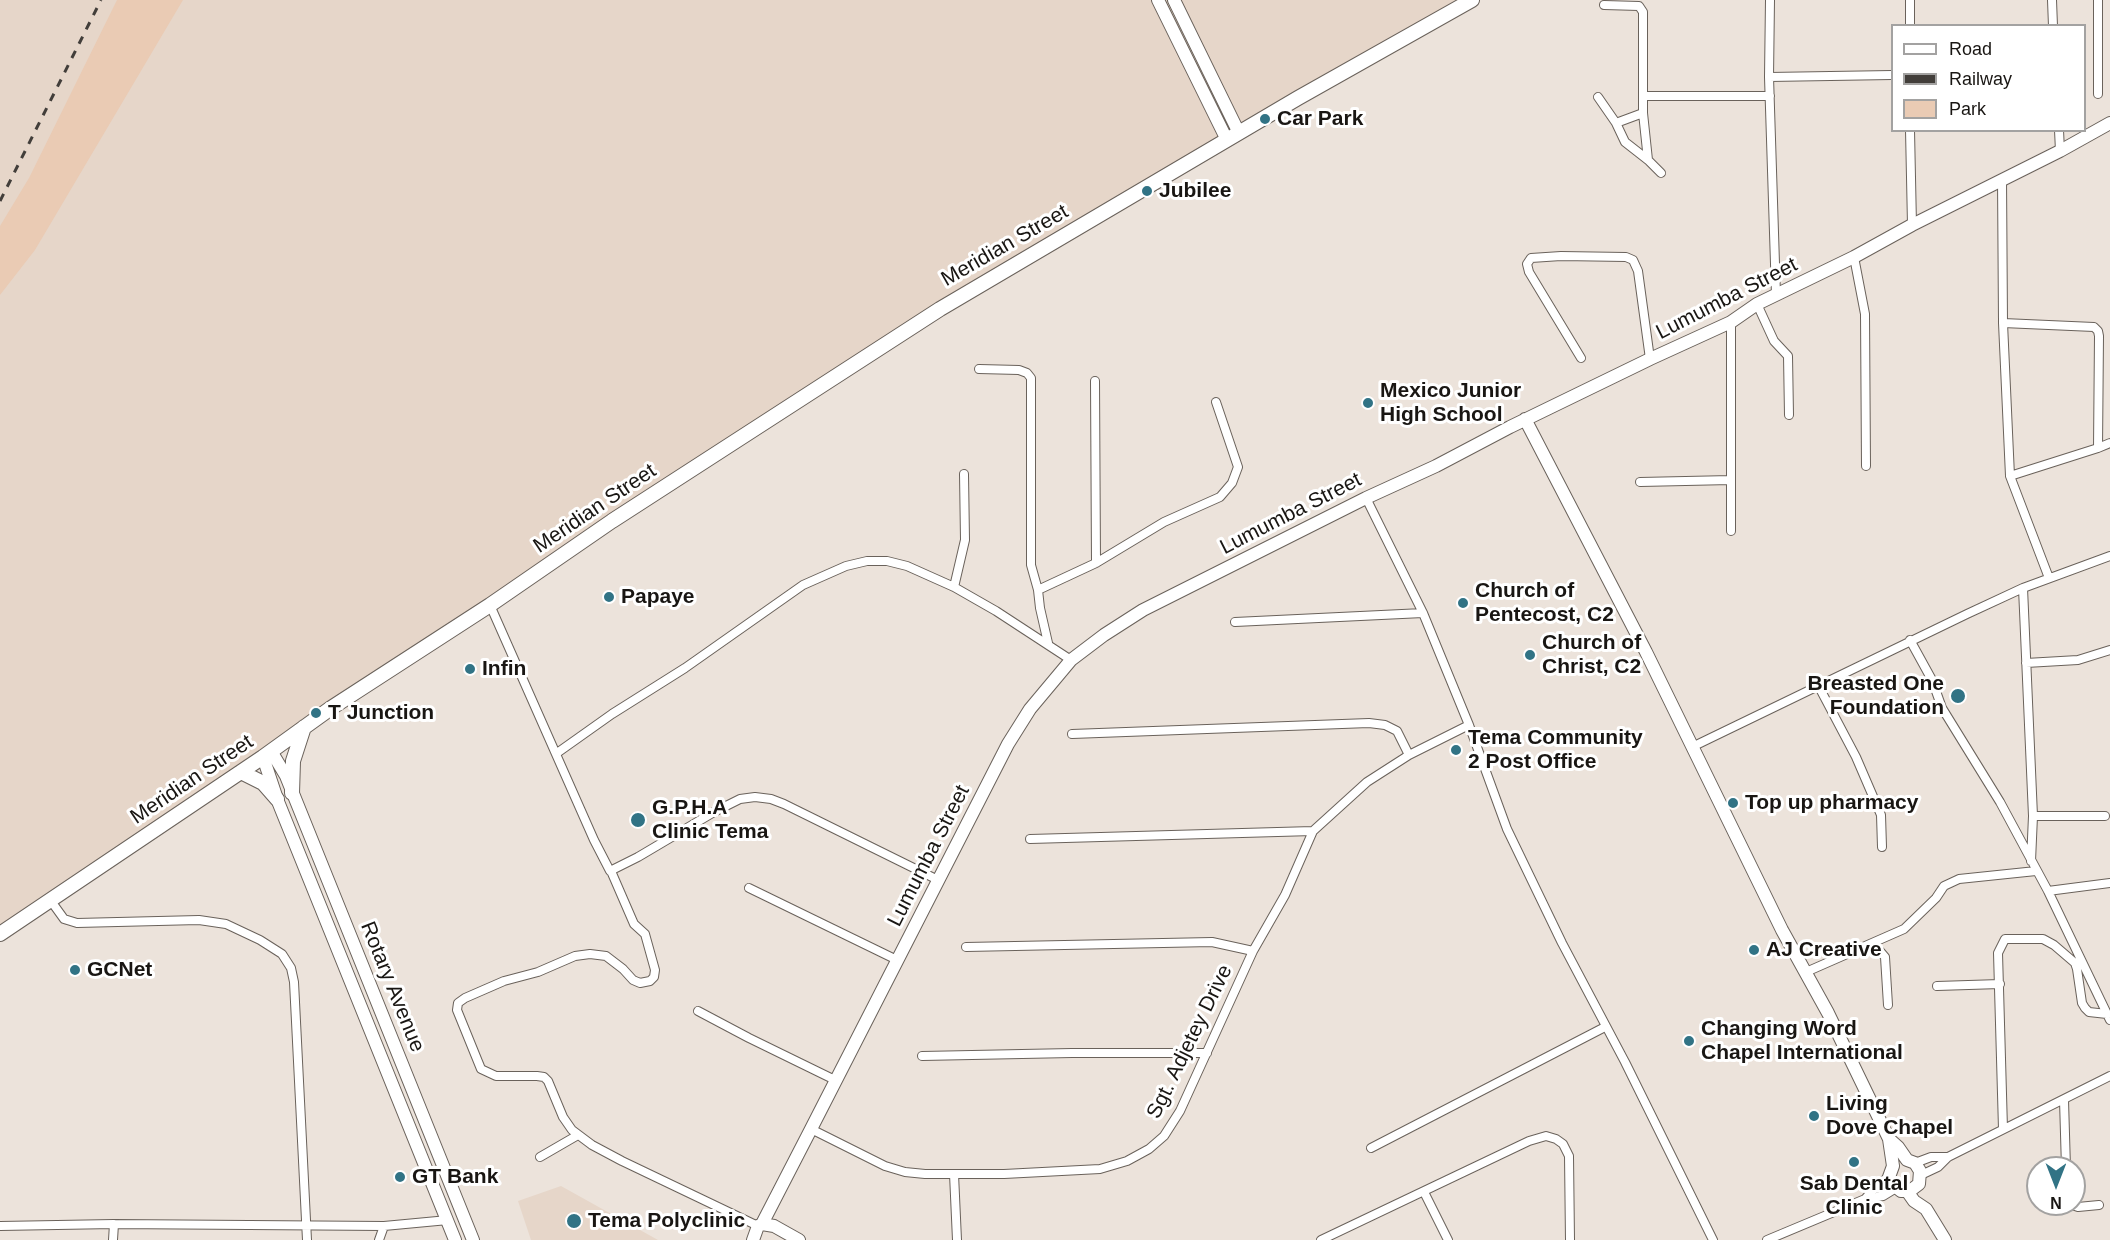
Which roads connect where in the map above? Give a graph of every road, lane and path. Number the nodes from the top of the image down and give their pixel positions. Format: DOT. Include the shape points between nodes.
graph roads {
  1 [pos="1158,0"];
  2 [pos="1174,0"];
  3 [pos="1472,0"];
  4 [pos="1770,0"];
  5 [pos="1910,0"];
  6 [pos="2052,0"];
  7 [pos="2098,0"];
  8 [pos="1604,5"];
  9 [pos="1910,24"];
  10 [pos="2053,24"];
  11 [pos="1891,75"];
  12 [pos="1769,76"];
  13 [pos="2098,94"];
  14 [pos="1644,96"];
  15 [pos="1770,96"];
  16 [pos="1598,97"];
  17 [pos="1643,113"];
  18 [pos="1616,123"];
  19 [pos="2110,123"];
  20 [pos="1910,132"];
  21 [pos="2059,132"];
  22 [pos="1233,136"];
  23 [pos="2060,152"];
  24 [pos="1648,160"];
  25 [pos="1661,173"];
  26 [pos="2002,179"];
  27 [pos="1912,225"];
  28 [pos="1854,257"];
  29 [pos="1776,295"];
  30 [pos="1756,304"];
  31 [pos="1731,322"];
  32 [pos="2003,323"];
  33 [pos="1581,358"];
  34 [pos="1650,359"];
  35 [pos="979,369"];
  36 [pos="1095,381"];
  37 [pos="1215,402"];
  38 [pos="1789,415"];
  39 [pos="1525,419"];
  40 [pos="2110,443"];
  41 [pos="2098,448"];
  42 [pos="1866,466"];
  43 [pos="964,474"];
  44 [pos="2010,476"];
  45 [pos="1731,480"];
  46 [pos="1640,482"];
  47 [pos="1366,498"];
  48 [pos="1731,531"];
  49 [pos="2110,556"];
  50 [pos="1096,563"];
  51 [pos="2049,578"];
  52 [pos="954,587"];
  53 [pos="2023,588"];
  54 [pos="1038,590"];
  55 [pos="489,605"];
  56 [pos="1423,613"];
  57 [pos="1235,622"];
  58 [pos="1910,640"];
  59 [pos="1048,643"];
  60 [pos="2110,650"];
  61 [pos="1071,660"];
  62 [pos="2026,663"];
  63 [pos="1818,685"];
  64 [pos="1469,725"];
  65 [pos="303,727"];
  66 [pos="1072,734"];
  67 [pos="1692,747"];
  68 [pos="557,753"];
  69 [pos="267,754"];
  70 [pos="1409,755"];
  71 [pos="241,772"];
  72 [pos="292,793"];
  73 [pos="277,799"];
  74 [pos="2033,816"];
  75 [pos="2105,816"];
  76 [pos="1313,831"];
  77 [pos="1029,839"];
  78 [pos="1882,847"];
  79 [pos="2031,862"];
  80 [pos="611,871"];
  81 [pos="2036,872"];
  82 [pos="938,880"];
  83 [pos="2110,883"];
  84 [pos="749,888"];
  85 [pos="2048,891"];
  86 [pos="51,901"];
  87 [pos="0,934"];
  88 [pos="1873,943"];
  89 [pos="966,947"];
  90 [pos="1253,951"];
  91 [pos="897,960"];
  92 [pos="1806,972"];
  93 [pos="2000,984"];
  94 [pos="1937,986"];
  95 [pos="1888,1005"];
  96 [pos="698,1011"];
  97 [pos="2109,1017"];
  98 [pos="1605,1027"];
  99 [pos="1207,1053"];
  100 [pos="922,1056"];
  101 [pos="2110,1076"];
  102 [pos="835,1080"];
  103 [pos="2064,1100"];
  104 [pos="422,1115"];
  105 [pos="406,1121"];
  106 [pos="811,1129"];
  107 [pos="2003,1129"];
  108 [pos="578,1135"];
  109 [pos="1888,1139"];
  110 [pos="1371,1148"];
  111 [pos="1948,1156"];
  112 [pos="2066,1156"];
  113 [pos="540,1157"];
  114 [pos="1911,1162"];
  115 [pos="954,1174"];
  116 [pos="1896,1180"];
  117 [pos="1920,1180"];
  118 [pos="1424,1192"];
  119 [pos="1865,1199"];
  120 [pos="2099,1205"];
  121 [pos="2086,1206"];
  122 [pos="1926,1209"];
  123 [pos="448,1220"];
  124 [pos="114,1224"];
  125 [pos="306,1224"];
  126 [pos="760,1225"];
  127 [pos="0,1226"];
  128 [pos="384,1226"];
  129 [pos="113,1240"];
  130 [pos="307,1240"];
  131 [pos="379,1240"];
  132 [pos="455,1240"];
  133 [pos="473,1240"];
  134 [pos="753,1240"];
  135 [pos="799,1240"];
  136 [pos="957,1240"];
  137 [pos="1321,1240"];
  138 [pos="1448,1240"];
  139 [pos="1570,1240"];
  140 [pos="1713,1240"];
  141 [pos="1767,1240"];
  142 [pos="1945,1240"];
  1 -- 22 [label="main road"];
  2 -- 22 [label="main road"];
  3 -- 22 [label="main road, Meridian Street"];
  4 -- 12 [label="street"];
  5 -- 9 [label="street"];
  6 -- 10 [label="street"];
  7 -- 13 [label="street"];
  8 -- 14 [label="street" via="1639,6 1643,12"];
  11 -- 12 [label="street"];
  12 -- 15 [label="street"];
  14 -- 15 [label="street"];
  14 -- 17 [label="street"];
  15 -- 29 [label="street"];
  16 -- 18 [label="street"];
  17 -- 18 [label="street"];
  17 -- 24 [label="street"];
  18 -- 24 [label="street" via="1625,142"];
  19 -- 23 [label="main road, Lumumba Street"];
  20 -- 27 [label="street"];
  21 -- 23 [label="street"];
  22 -- 55 [label="main road, Meridian Street" via="940,309"];
  23 -- 26 [label="main road, Lumumba Street"];
  24 -- 25 [label="street"];
  26 -- 27 [label="main road, Lumumba Street"];
  26 -- 32 [label="street"];
  27 -- 28 [label="main road, Lumumba Street"];
  28 -- 29 [label="main road, Lumumba Street"];
  28 -- 42 [label="street" via="1865,314"];
  29 -- 30 [label="main road, Lumumba Street"];
  30 -- 31 [label="main road, Lumumba Street"];
  30 -- 38 [label="street" via="1774,341 1788,356"];
  31 -- 34 [label="main road, Lumumba Street"];
  31 -- 45 [label="street"];
  32 -- 41 [label="street" via="2097,328"];
  32 -- 44 [label="street"];
  33 -- 34 [label="street" via="1529,272 1527,264 1531,258 1633,260 1638,271"];
  34 -- 39 [label="main road, Lumumba Street"];
  35 -- 54 [label="street" via="1019,370 1031,378 1031,565"];
  36 -- 50 [label="street"];
  37 -- 50 [label="street" via="1238,467 1232,483 1220,497 1164,522"];
  39 -- 47 [label="main road, Lumumba Street"];
  39 -- 67 [label="main road"];
  40 -- 41 [label="street"];
  41 -- 44 [label="street"];
  43 -- 52 [label="street" via="965,540"];
  44 -- 51 [label="street"];
  45 -- 46 [label="street"];
  45 -- 48 [label="street"];
  47 -- 56 [label="street"];
  47 -- 61 [label="main road, Lumumba Street" via="1143,610"];
  49 -- 51 [label="street"];
  50 -- 54 [label="street"];
  51 -- 53 [label="street"];
  52 -- 59 [label="street"];
  52 -- 68 [label="street" via="887,561 867,561 824,575 803,585"];
  53 -- 58 [label="street"];
  53 -- 62 [label="street"];
  54 -- 59 [label="street"];
  55 -- 65 [label="main road, Meridian Street"];
  55 -- 68 [label="street"];
  56 -- 57 [label="street"];
  56 -- 64 [label="street"];
  58 -- 63 [label="street"];
  58 -- 79 [label="street" via="1942,708 2000,802"];
  59 -- 61 [label="street"];
  60 -- 62 [label="street" via="2078,660"];
  61 -- 82 [label="main road, Lumumba Street" via="1041,694 1008,744"];
  62 -- 74 [label="street"];
  63 -- 67 [label="street"];
  63 -- 78 [label="street" via="1881,815"];
  64 -- 70 [label="street, Sgt. Adjetey Drive"];
  64 -- 98 [label="street" via="1507,829"];
  65 -- 69 [label="main road, Meridian Street"];
  65 -- 72 [label="main road" via="293,761"];
  66 -- 70 [label="street" via="1369,723 1397,731"];
  67 -- 92 [label="main road"];
  68 -- 80 [label="street"];
  69 -- 71 [label="main road, Meridian Street"];
  69 -- 72 [label="main road, Rotary Avenue" via="286,776"];
  69 -- 73 [label="main road, Rotary Avenue"];
  70 -- 76 [label="street, Sgt. Adjetey Drive" via="1368,782"];
  71 -- 73 [label="main road" via="262,783"];
  71 -- 86 [label="main road, Meridian Street"];
  72 -- 104 [label="main road, Rotary Avenue"];
  73 -- 105 [label="main road, Rotary Avenue"];
  74 -- 75 [label="street"];
  74 -- 79 [label="street"];
  76 -- 77 [label="street"];
  76 -- 90 [label="street, Sgt. Adjetey Drive" via="1285,895"];
  79 -- 81 [label="street"];
  80 -- 82 [label="street" via="714,812 755,796 784,804"];
  80 -- 108 [label="street" via="634,924 645,934 655,970 650,981 633,980 606,956 574,956 465,998 458,1003 457,1010 481,1069 496,1076 544,1077 563,1117"];
  81 -- 85 [label="street"];
  81 -- 88 [label="street" via="1959,879 1944,885 1904,928"];
  82 -- 91 [label="main road, Lumumba Street"];
  83 -- 85 [label="street"];
  84 -- 91 [label="street"];
  85 -- 97 [label="street"];
  86 -- 87 [label="main road, Meridian Street"];
  86 -- 125 [label="street" via="64,919 77,923 199,920 226,924 282,954 294,982"];
  88 -- 92 [label="street"];
  88 -- 95 [label="street" via="1885,957"];
  89 -- 90 [label="street" via="1212,942"];
  90 -- 99 [label="street, Sgt. Adjetey Drive"];
  91 -- 102 [label="main road, Lumumba Street"];
  92 -- 109 [label="main road"];
  93 -- 94 [label="street"];
  93 -- 97 [label="street" via="1998,953 2005,939 2043,939 2075,963 2085,1008"];
  93 -- 107 [label="street"];
  96 -- 102 [label="street"];
  98 -- 110 [label="street"];
  98 -- 140 [label="street"];
  99 -- 100 [label="street"];
  99 -- 115 [label="street, Sgt. Adjetey Drive" via="1164,1136 1127,1161 1100,1169"];
  101 -- 103 [label="street"];
  102 -- 106 [label="main road, Lumumba Street"];
  103 -- 107 [label="street"];
  103 -- 112 [label="street"];
  104 -- 105 [label="main road"];
  104 -- 133 [label="main road, Rotary Avenue"];
  105 -- 123 [label="main road, Rotary Avenue"];
  106 -- 115 [label="street, Sgt. Adjetey Drive" via="885,1166 905,1172"];
  106 -- 126 [label="main road, Lumumba Street"];
  107 -- 111 [label="street"];
  108 -- 113 [label="street"];
  108 -- 126 [label="street" via="622,1161"];
  109 -- 114 [label="main road"];
  109 -- 116 [label="main road"];
  111 -- 114 [label="street"];
  111 -- 117 [label="street"];
  114 -- 116 [label="main road" via="1899,1161"];
  114 -- 117 [label="main road"];
  115 -- 136 [label="street"];
  116 -- 117 [label="main road" via="1916,1188"];
  116 -- 119 [label="street" via="1877,1185"];
  116 -- 119 [label="street" via="1883,1196"];
  116 -- 122 [label="main road"];
  117 -- 122 [label="main road"];
  118 -- 137 [label="street"];
  118 -- 138 [label="street"];
  118 -- 139 [label="street" via="1529,1141 1546,1136 1556,1139 1569,1156"];
  119 -- 141 [label="street"];
  120 -- 121 [label="street"];
  122 -- 142 [label="main road"];
  123 -- 128 [label="street"];
  123 -- 132 [label="main road, Rotary Avenue"];
  124 -- 125 [label="street"];
  124 -- 127 [label="street"];
  124 -- 129 [label="street"];
  125 -- 128 [label="street"];
  125 -- 130 [label="street"];
  126 -- 134 [label="main road, Lumumba Street"];
  126 -- 135 [label="main road" via="774,1226"];
  128 -- 131 [label="street"];
}
